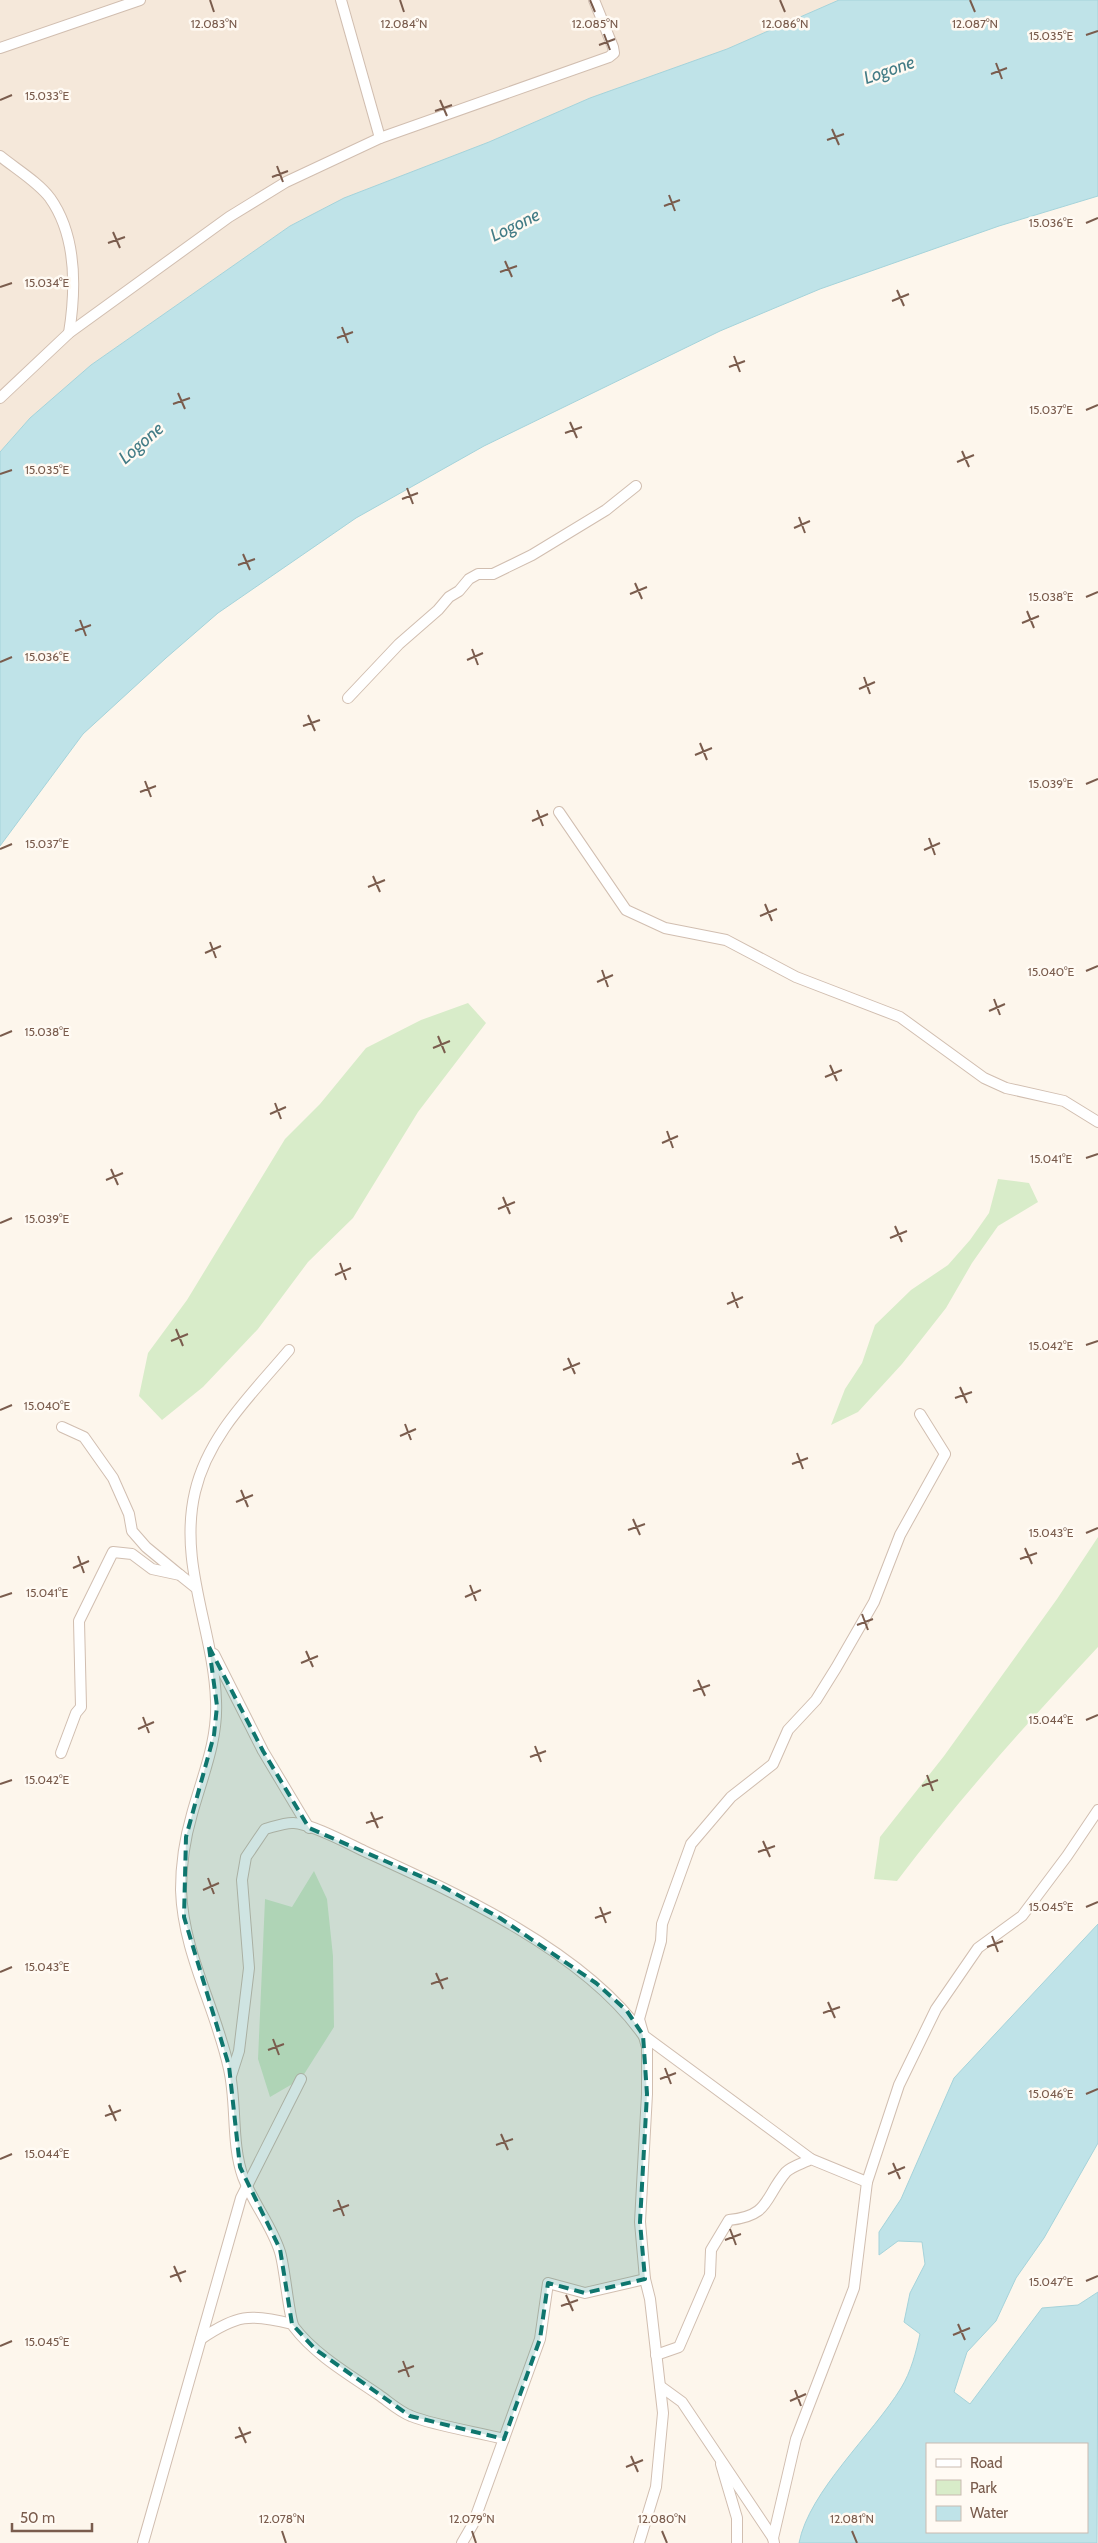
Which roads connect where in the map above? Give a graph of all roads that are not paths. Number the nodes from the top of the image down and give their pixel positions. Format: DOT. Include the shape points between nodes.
graph roads {
  1 [pos="140,0"];
  2 [pos="341,0"];
  3 [pos="594,0"];
  4 [pos="0,48"];
  5 [pos="380,138"];
  6 [pos="0,156"];
  7 [pos="70,333"];
  8 [pos="0,398"];
  9 [pos="636,486"];
  10 [pos="348,698"];
  11 [pos="559,812"];
  12 [pos="1098,1122"];
  13 [pos="290,1350"];
  14 [pos="920,1414"];
  15 [pos="62,1427"];
  16 [pos="180,1575"];
  17 [pos="195,1587"];
  18 [pos="209,1647"];
  19 [pos="61,1753"];
  20 [pos="1098,1810"];
  21 [pos="309,1828"];
  22 [pos="643,2035"];
  23 [pos="231,2077"];
  24 [pos="301,2079"];
  25 [pos="811,2159"];
  26 [pos="866,2182"];
  27 [pos="247,2186"];
  28 [pos="645,2279"];
  29 [pos="292,2324"];
  30 [pos="201,2339"];
  31 [pos="656,2355"];
  32 [pos="660,2386"];
  33 [pos="504,2439"];
  34 [pos="720,2458"];
  35 [pos="773,2540"];
  36 [pos="143,2543"];
  37 [pos="462,2543"];
  38 [pos="639,2543"];
  39 [pos="737,2543"];
  1 -- 4 [label="street"];
  2 -- 5 [label="street"];
  3 -- 5 [label="street" via="613,48 614,53 609,57"];
  5 -- 7 [label="street" via="286,182 229,217"];
  6 -- 7 [label="street" via="50,198 61,220 74,272"];
  7 -- 8 [label="street"];
  9 -- 10 [label="street" via="606,510 532,555 493,574 478,574 469,579 399,644"];
  11 -- 12 [label="street" via="626,910 665,928 726,940 796,977 900,1018 984,1078 1006,1088 1064,1101"];
  13 -- 17 [label="street" via="223,1429 201,1470 191,1516"];
  14 -- 22 [label="street" via="945,1454 900,1535 874,1602 816,1700 788,1730 773,1764 731,1797 691,1844 662,1924 661,1941 639,2019"];
  15 -- 16 [label="street" via="84,1437 113,1478 129,1514 132,1531"];
  16 -- 17 [label="street"];
  16 -- 19 [label="street" via="152,1569 132,1554 113,1552 79,1621 81,1707"];
  17 -- 18 [label="street"];
  18 -- 21 [label="street" via="228,1678 263,1751"];
  18 -- 23 [label="street" via="217,1706 214,1735 186,1837 181,1890 189,1943"];
  20 -- 26 [label="street" via="1022,1916 978,1948 936,2009 899,2085"];
  21 -- 22 [label="street" via="436,1883 500,1918 596,1983 626,2011"];
  21 -- 23 [label="street" via="294,1822 265,1829 246,1857 242,1880 249,1968 239,2051"];
  22 -- 25 [label="street"];
  22 -- 28 [label="street" via="647,2047 647,2094 640,2222"];
  23 -- 27 [label="street" via="238,2157"];
  24 -- 27 [label="street"];
  25 -- 26 [label="street"];
  25 -- 31 [label="street" via="787,2170 765,2206 747,2218 729,2220 711,2250 710,2275 679,2347"];
  26 -- 35 [label="street" via="854,2288 796,2439"];
  27 -- 29 [label="street" via="280,2249"];
  27 -- 30 [label="street"];
  28 -- 31 [label="street"];
  28 -- 33 [label="street" via="585,2293 548,2283 540,2340"];
  29 -- 30 [label="street" via="266,2317 244,2316"];
  29 -- 33 [label="street" via="315,2349 410,2416"];
  30 -- 36 [label="street"];
  31 -- 32 [label="street"];
  32 -- 34 [label="street" via="682,2402"];
  32 -- 38 [label="street" via="663,2413 656,2487"];
  33 -- 37 [label="street" via="473,2524"];
  34 -- 35 [label="street"];
  34 -- 39 [label="street" via="737,2518"];
}
